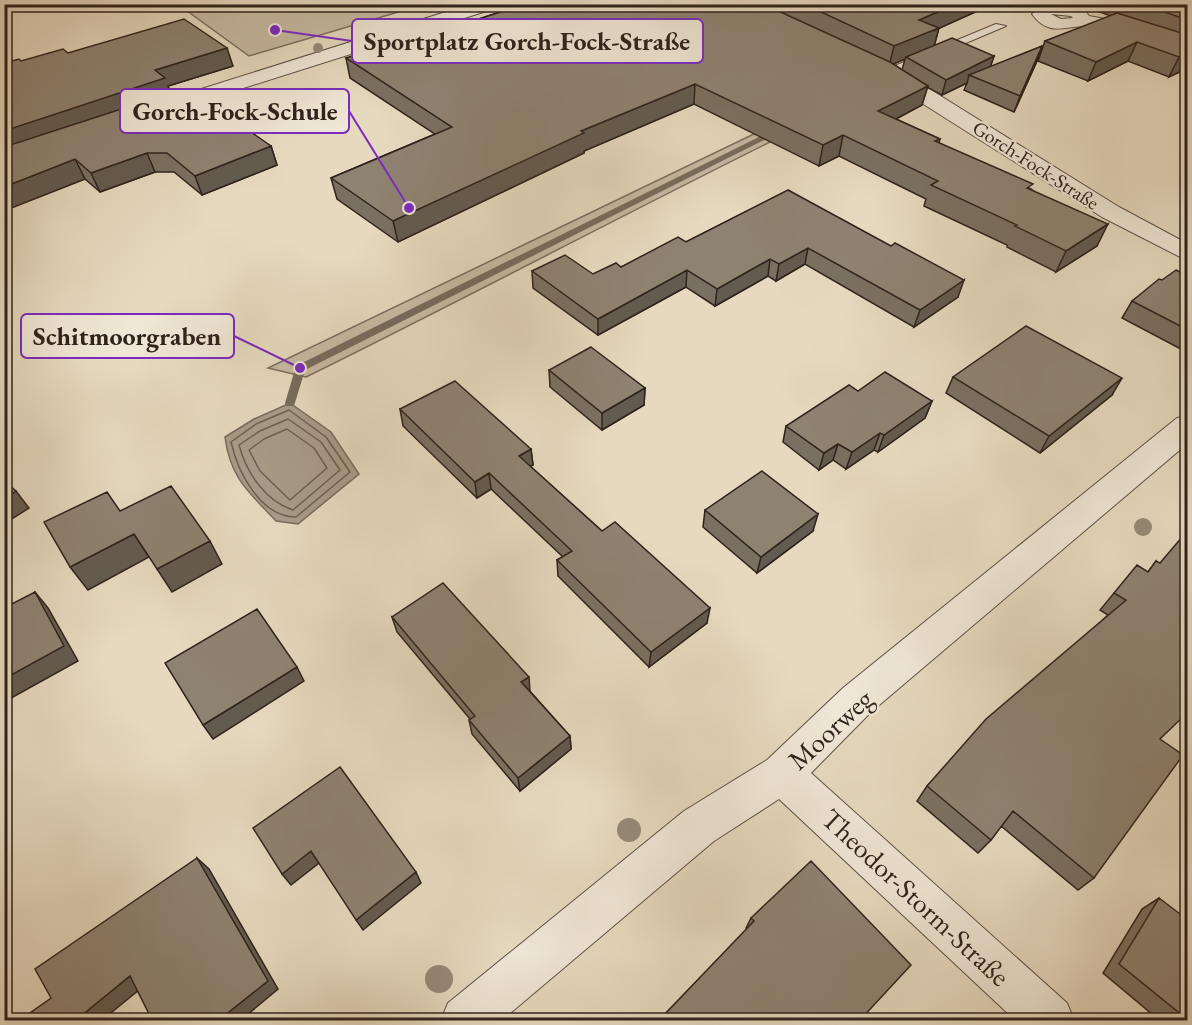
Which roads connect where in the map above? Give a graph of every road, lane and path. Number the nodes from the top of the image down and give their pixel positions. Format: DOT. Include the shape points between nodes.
graph roads {
  1 [pos="490,4"];
  2 [pos="1042,7"];
  3 [pos="1000,26"];
  4 [pos="1188,50"];
  5 [pos="867,62"];
  6 [pos="886,72"];
  7 [pos="135,117"];
  8 [pos="1188,254"];
  9 [pos="1188,426"];
  10 [pos="782,774"];
  11 [pos="465,1020"];
  12 [pos="1050,1020"];
  1 -- 7 [label="street"];
  2 -- 4 [label="street" via="1071,10 1083,20 1121,27"];
  3 -- 6 [label="lane"];
  5 -- 6 [label="street, Gorch-Fock-Straße"];
  6 -- 8 [label="street, Gorch-Fock-Straße" via="1124,222"];
  9 -- 10 [label="street, Moorweg" via="857,700"];
  10 -- 11 [label="street, Moorweg" via="699,826"];
  10 -- 12 [label="street, Theodor-Storm-Straße"];
}
